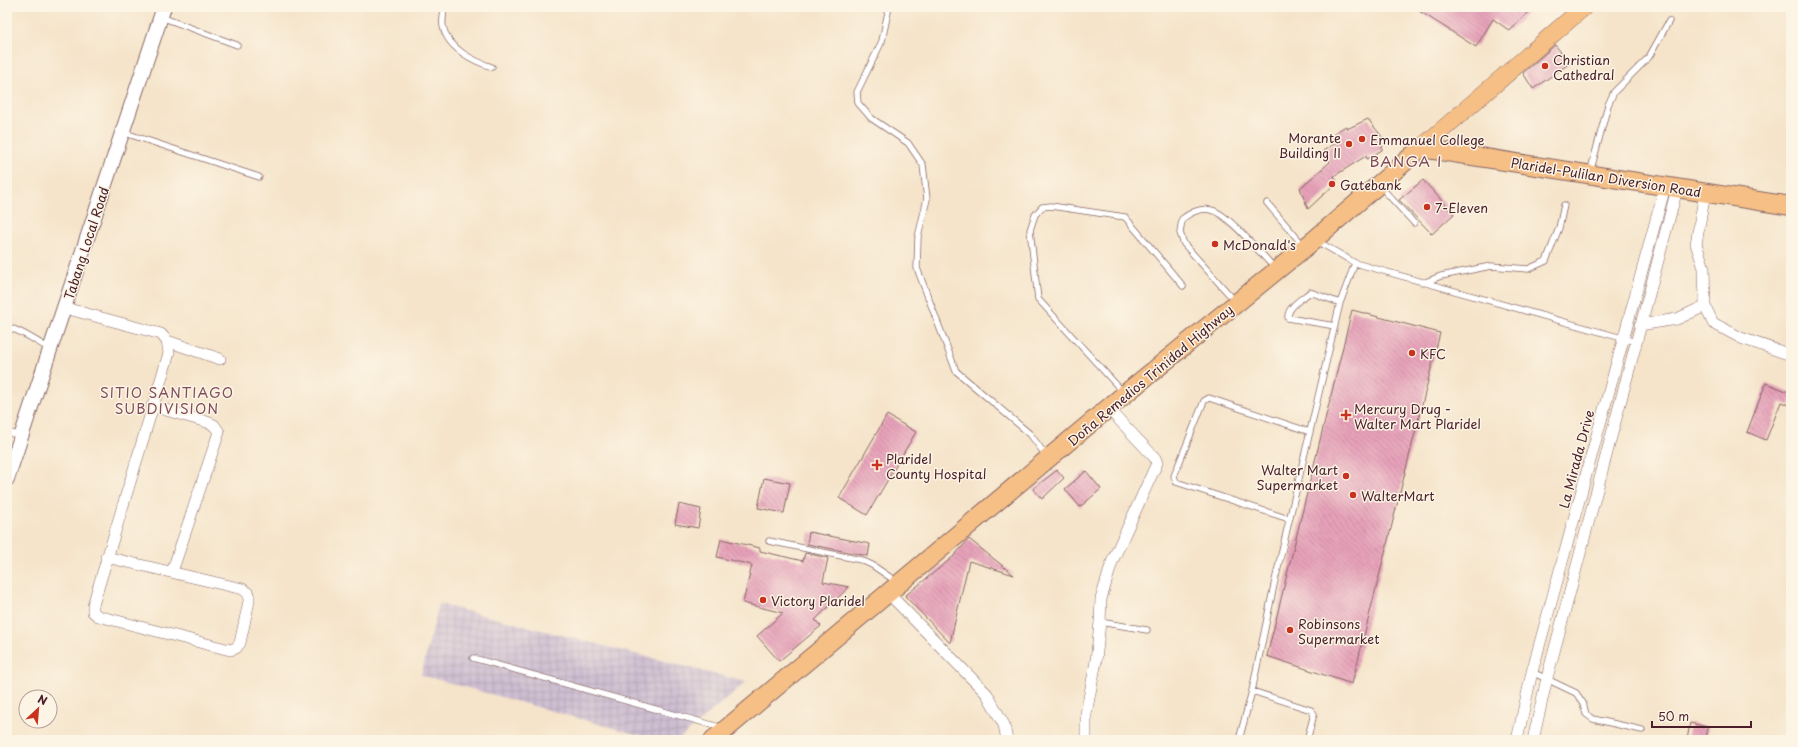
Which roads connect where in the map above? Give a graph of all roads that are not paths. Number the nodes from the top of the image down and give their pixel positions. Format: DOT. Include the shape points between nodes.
graph roads {
  1 [pos="444,7"];
  2 [pos="890,7"];
  3 [pos="1584,7"];
  4 [pos="162,12"];
  5 [pos="1669,21"];
  6 [pos="237,45"];
  7 [pos="492,67"];
  8 [pos="122,132"];
  9 [pos="1421,148"];
  10 [pos="1589,175"];
  11 [pos="259,177"];
  12 [pos="1378,184"];
  13 [pos="1671,188"];
  14 [pos="1705,193"];
  15 [pos="1267,203"];
  16 [pos="1564,205"];
  17 [pos="1791,206"];
  18 [pos="1414,223"];
  19 [pos="1660,226"];
  20 [pos="1309,243"];
  21 [pos="1355,263"];
  22 [pos="1276,270"];
  23 [pos="1423,283"];
  24 [pos="1182,286"];
  25 [pos="1236,303"];
  26 [pos="1340,303"];
  27 [pos="1705,306"];
  28 [pos="65,308"];
  29 [pos="1640,325"];
  30 [pos="1335,326"];
  31 [pos="7,328"];
  32 [pos="1623,339"];
  33 [pos="167,342"];
  34 [pos="1636,342"];
  35 [pos="51,349"];
  36 [pos="1791,355"];
  37 [pos="220,359"];
  38 [pos="1125,394"];
  39 [pos="152,406"];
  40 [pos="1109,409"];
  41 [pos="7,432"];
  42 [pos="1310,432"];
  43 [pos="21,436"];
  44 [pos="1049,460"];
  45 [pos="7,479"];
  46 [pos="1289,519"];
  47 [pos="769,541"];
  48 [pos="106,557"];
  49 [pos="172,572"];
  50 [pos="895,589"];
  51 [pos="1100,622"];
  52 [pos="1147,630"];
  53 [pos="473,658"];
  54 [pos="1532,672"];
  55 [pos="1547,678"];
  56 [pos="1252,691"];
  57 [pos="1642,730"];
  58 [pos="720,735"];
  59 [pos="1007,740"];
  60 [pos="1086,740"];
  61 [pos="1239,740"];
  62 [pos="1307,740"];
  63 [pos="1517,740"];
  64 [pos="1534,740"];
  1 -- 7 [label="lane" via="442,26 457,50 481,64"];
  2 -- 44 [label="lane" via="882,42 857,92 858,103 871,118 908,143 923,165 927,199 918,237 917,268 956,371 1030,434"];
  3 -- 9 [label="main road, Doña Remedios Trinidad Highway"];
  4 -- 6 [label="lane"];
  4 -- 8 [label="street, Tabang Local Road"];
  5 -- 10 [label="lane" via="1649,57 1614,92"];
  8 -- 11 [label="lane"];
  8 -- 28 [label="street, Tabang Local Road"];
  9 -- 10 [label="highway, Plaridel-Pulilan Diversion Road"];
  9 -- 12 [label="highway, Doña Remedios Trinidad Highway"];
  10 -- 13 [label="highway, Plaridel-Pulilan Diversion Road"];
  12 -- 18 [label="lane"];
  12 -- 20 [label="highway, Doña Remedios Trinidad Highway"];
  13 -- 14 [label="highway, Plaridel-Pulilan Diversion Road"];
  13 -- 19 [label="street, La Mirada Drive"];
  14 -- 17 [label="highway, Plaridel-Pulilan Diversion Road"];
  14 -- 27 [label="street" via="1696,244 1704,268"];
  15 -- 20 [label="lane"];
  16 -- 23 [label="lane" via="1559,228 1546,261 1528,269 1491,266 1440,276"];
  19 -- 29 [label="street, La Mirada Drive"];
  19 -- 32 [label="street, La Mirada Drive"];
  20 -- 21 [label="lane"];
  20 -- 22 [label="highway, Doña Remedios Trinidad Highway"];
  21 -- 23 [label="lane"];
  21 -- 26 [label="lane"];
  22 -- 25 [label="highway, Doña Remedios Trinidad Highway"];
  22 -- 25 [label="lane" via="1223,216 1210,210 1189,213 1182,219 1180,233 1184,244"];
  23 -- 32 [label="lane"];
  24 -- 38 [label="lane" via="1125,217 1051,206 1042,207 1035,215 1030,230 1038,299"];
  25 -- 38 [label="highway, Doña Remedios Trinidad Highway"];
  26 -- 30 [label="lane"];
  26 -- 30 [label="lane" via="1310,292 1287,314 1288,318 1294,321"];
  27 -- 29 [label="street" via="1677,318"];
  27 -- 36 [label="street" via="1713,323 1741,338"];
  28 -- 33 [label="street" via="161,334"];
  28 -- 35 [label="street, Tabang Local Road"];
  29 -- 34 [label="street, La Mirada Drive"];
  30 -- 42 [label="lane"];
  31 -- 35 [label="lane" via="19,330"];
  32 -- 34 [label="lane"];
  32 -- 54 [label="street, La Mirada Drive"];
  33 -- 37 [label="street"];
  33 -- 39 [label="street" via="169,353"];
  34 -- 55 [label="street, La Mirada Drive"];
  35 -- 43 [label="street, Tabang Local Road"];
  38 -- 40 [label="highway, Doña Remedios Trinidad Highway"];
  39 -- 48 [label="street"];
  39 -- 49 [label="street" via="207,422 214,425 219,432"];
  40 -- 44 [label="highway, Doña Remedios Trinidad Highway"];
  40 -- 51 [label="street" via="1155,458 1156,463 1112,562 1101,599"];
  41 -- 43 [label="lane"];
  42 -- 46 [label="lane"];
  42 -- 46 [label="lane" via="1209,398 1204,401 1174,476 1176,482"];
  43 -- 45 [label="street, Tabang Local Road"];
  44 -- 50 [label="highway, Doña Remedios Trinidad Highway"];
  46 -- 56 [label="lane"];
  47 -- 50 [label="lane" via="861,560 872,565"];
  48 -- 49 [label="street"];
  48 -- 49 [label="street" via="93,605 93,612 98,616 230,650 236,648 240,643 249,594 243,589"];
  50 -- 58 [label="highway, Doña Remedios Trinidad Highway"];
  50 -- 59 [label="street" via="987,694 1004,725"];
  51 -- 52 [label="lane"];
  51 -- 60 [label="street" via="1086,714"];
  53 -- 58 [label="lane"];
  54 -- 55 [label="lane"];
  54 -- 63 [label="street, La Mirada Drive"];
  55 -- 57 [label="lane" via="1576,693 1583,703 1586,714 1593,719"];
  55 -- 64 [label="street, La Mirada Drive"];
  56 -- 61 [label="lane"];
  56 -- 62 [label="lane" via="1312,710 1314,714"];
}
